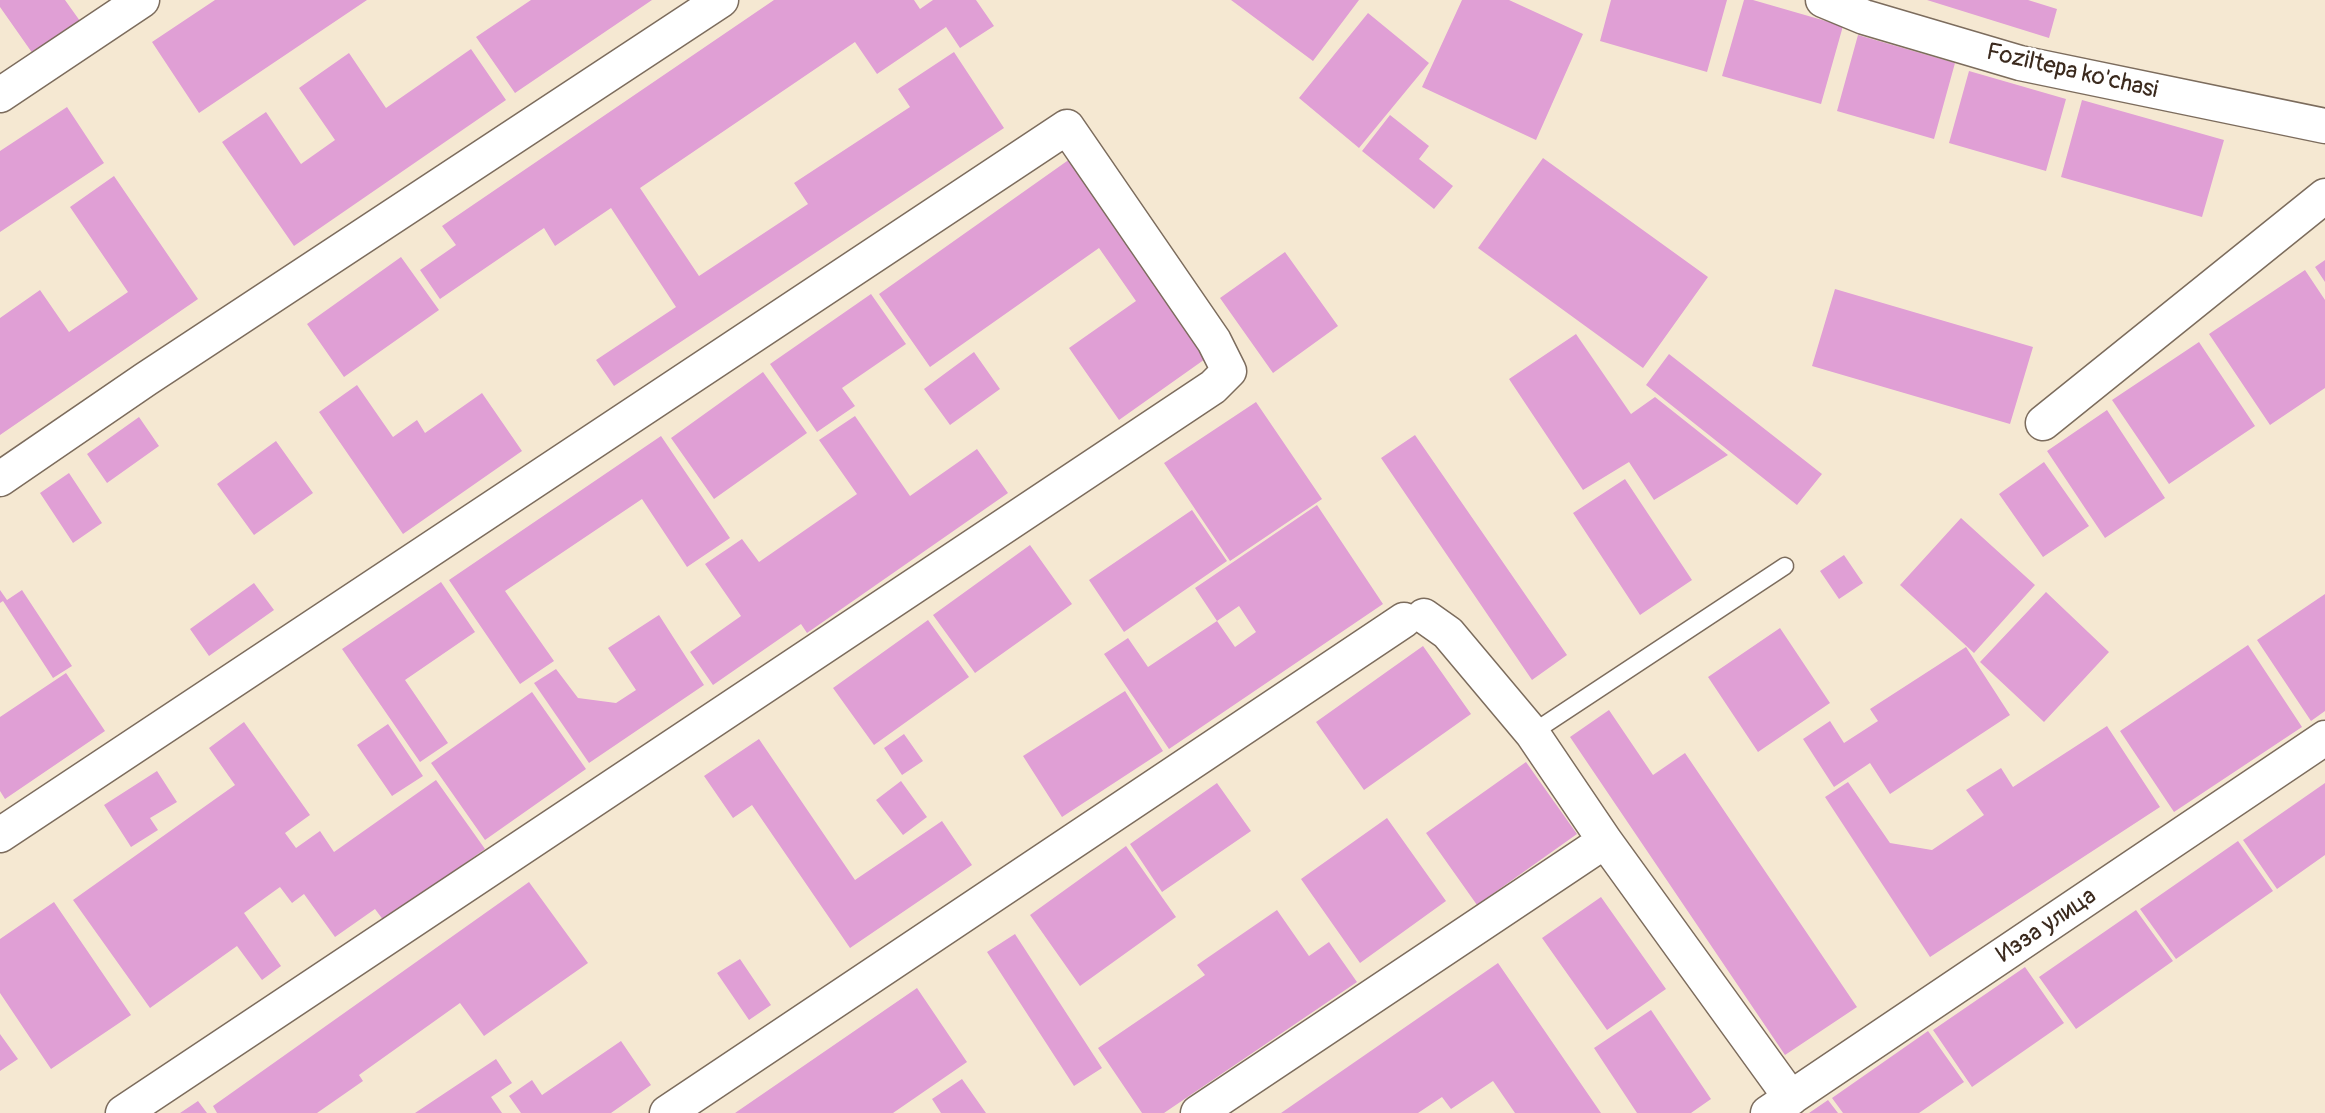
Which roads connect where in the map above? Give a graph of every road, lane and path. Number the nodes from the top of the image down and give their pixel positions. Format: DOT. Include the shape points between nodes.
graph roads {
  1 [pos="142,0"];
  2 [pos="721,0"];
  3 [pos="1823,0"];
  4 [pos="0,95"];
  5 [pos="2325,126"];
  6 [pos="2325,196"];
  7 [pos="2043,423"];
  8 [pos="0,479"];
  9 [pos="1785,566"];
  10 [pos="1532,733"];
  11 [pos="2325,738"];
  12 [pos="0,835"];
  13 [pos="1605,841"];
  14 [pos="1780,1105"];
  15 [pos="123,1113"];
  16 [pos="667,1113"];
  17 [pos="1198,1113"];
  1 -- 4 [label="street"];
  2 -- 8 [label="street"];
  3 -- 5 [label="street, Foziltepa ko'chasi" via="2020,63"];
  6 -- 7 [label="street"];
  9 -- 10 [label="lane"];
  10 -- 13 [label="street"];
  10 -- 16 [label="street" via="1448,633 1414,618"];
  11 -- 14 [label="street, Изза улица"];
  12 -- 15 [label="street" via="1067,127 1214,341 1229,371 1213,387"];
  13 -- 14 [label="street"];
  13 -- 17 [label="street"];
}
